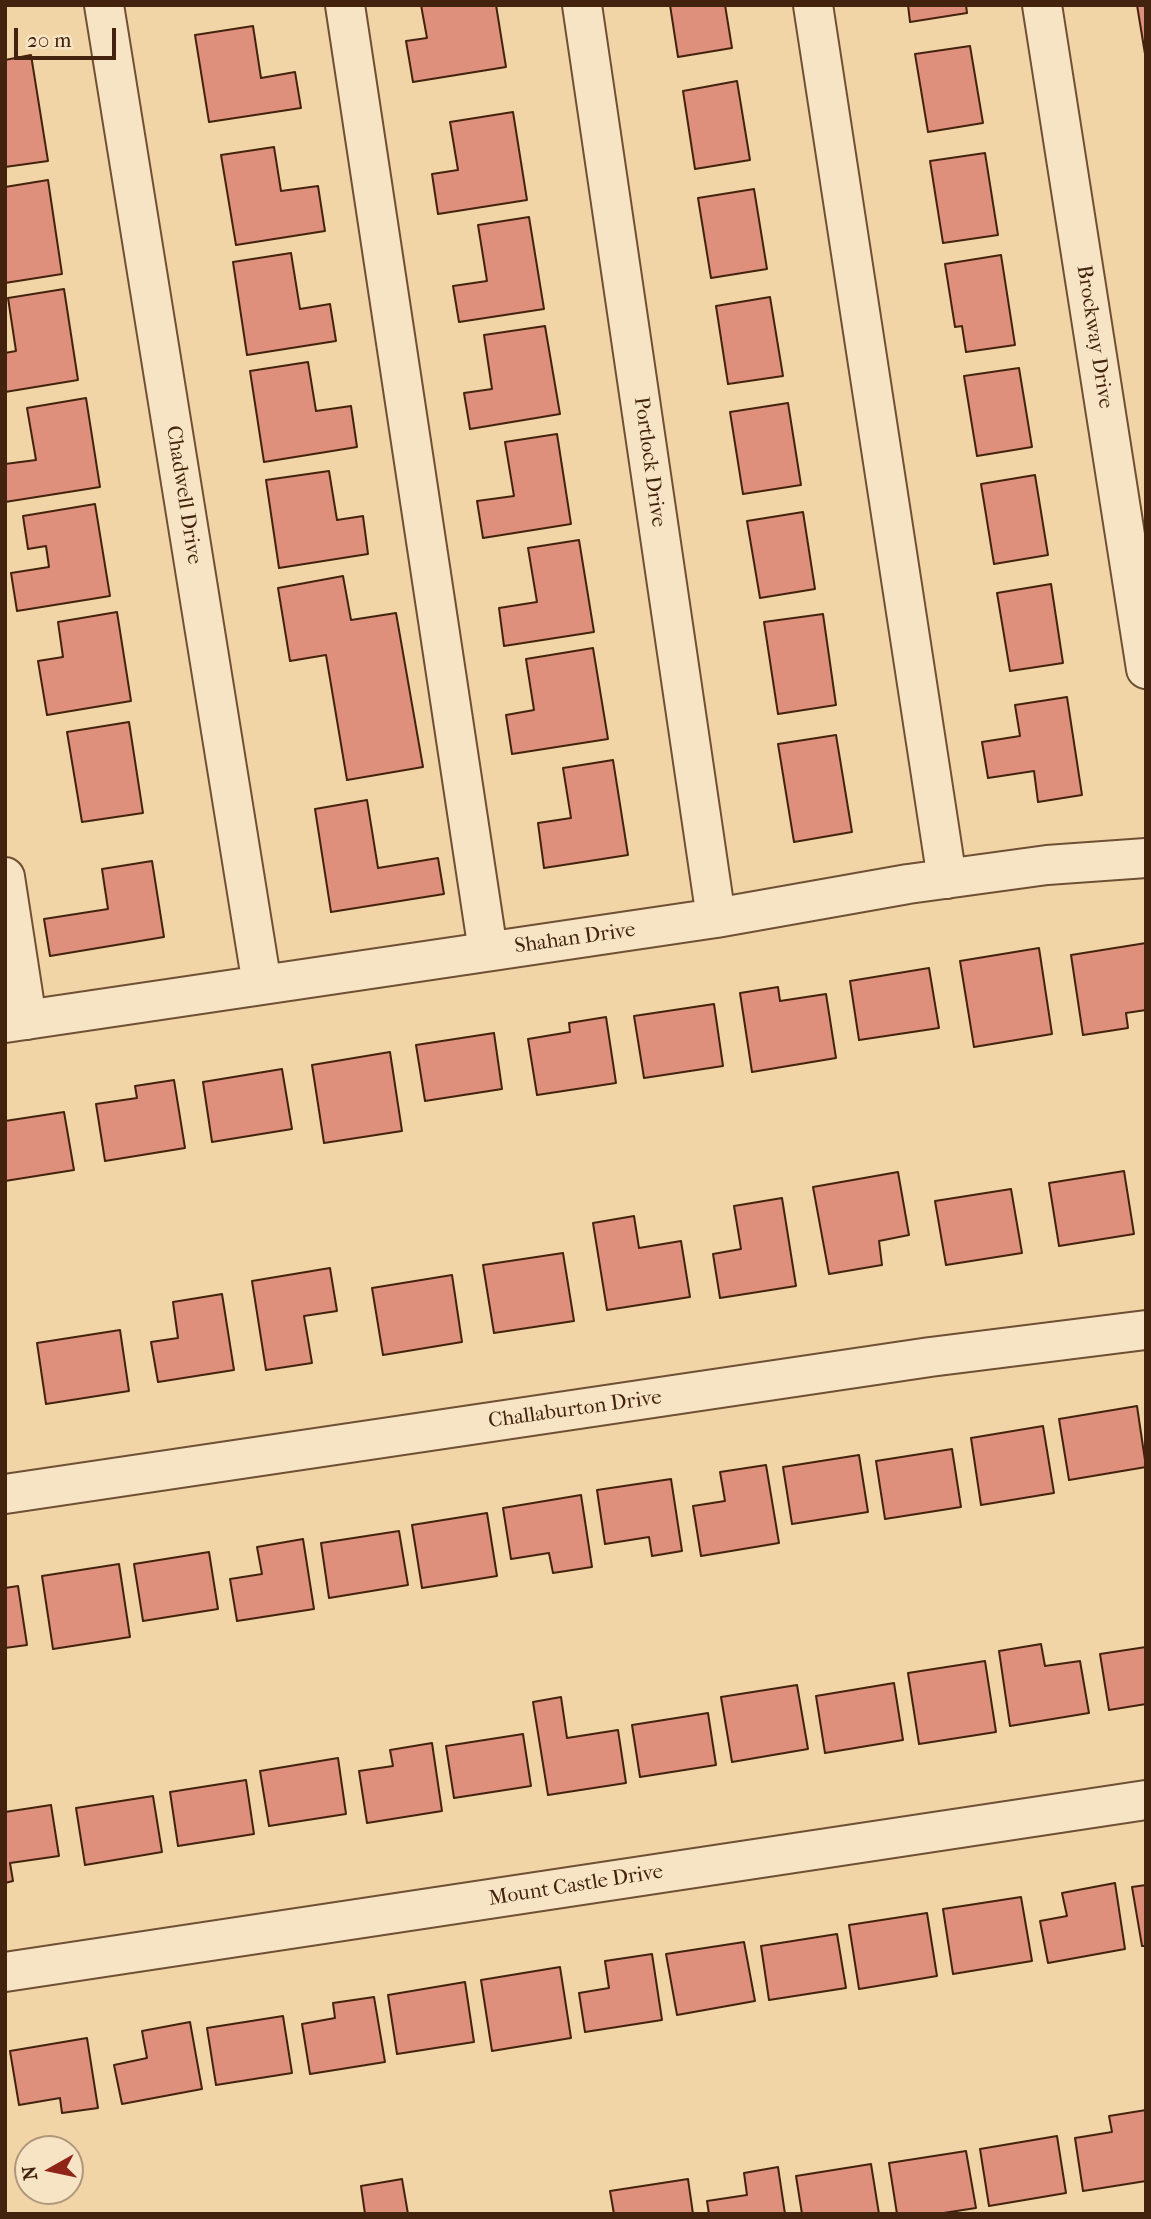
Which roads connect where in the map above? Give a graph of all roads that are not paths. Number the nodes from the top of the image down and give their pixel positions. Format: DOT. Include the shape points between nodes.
graph roads {
  1 [pos="104,5"];
  2 [pos="345,5"];
  3 [pos="582,5"];
  4 [pos="813,5"];
  5 [pos="1042,5"];
  6 [pos="1146,669"];
  7 [pos="1146,858"];
  8 [pos="5,877"];
  9 [pos="947,879"];
  10 [pos="716,918"];
  11 [pos="488,951"];
  12 [pos="262,985"];
  13 [pos="16,1022"];
  14 [pos="1146,1330"];
  15 [pos="5,1494"];
  16 [pos="1146,1800"];
  17 [pos="5,1972"];
  1 -- 12 [label="street, Chadwell Drive"];
  2 -- 11 [label="street"];
  3 -- 10 [label="street, Portlock Drive"];
  4 -- 9 [label="street"];
  5 -- 6 [label="street, Brockway Drive"];
  7 -- 9 [label="street, Shahan Drive"];
  8 -- 13 [label="street"];
  9 -- 10 [label="street, Shahan Drive"];
  10 -- 11 [label="street, Shahan Drive"];
  11 -- 12 [label="street, Shahan Drive"];
  12 -- 13 [label="street, Shahan Drive"];
  14 -- 15 [label="street, Challaburton Drive" via="930,1357"];
  16 -- 17 [label="street, Mount Castle Drive"];
}
